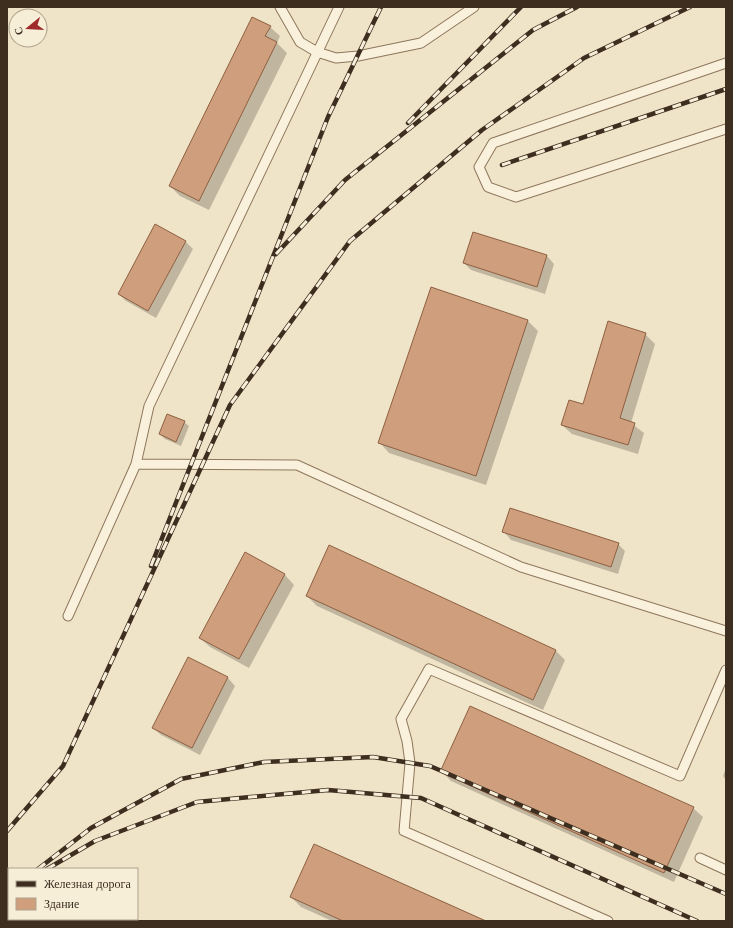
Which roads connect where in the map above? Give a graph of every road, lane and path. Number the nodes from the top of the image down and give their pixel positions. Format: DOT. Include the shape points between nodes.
graph roads {
  1 [pos="280,7"];
  2 [pos="339,7"];
  3 [pos="474,7"];
  4 [pos="317,52"];
  5 [pos="726,63"];
  6 [pos="726,129"];
  7 [pos="136,464"];
  8 [pos="68,616"];
  9 [pos="726,631"];
  10 [pos="726,670"];
  11 [pos="700,858"];
  12 [pos="726,870"];
  13 [pos="608,921"];
  1 -- 4 [label="lane" via="300,42"];
  2 -- 4 [label="lane"];
  3 -- 4 [label="lane" via="421,43 336,58"];
  4 -- 7 [label="lane" via="149,406"];
  5 -- 6 [label="lane" via="493,143 479,167 488,187 516,197"];
  7 -- 8 [label="lane"];
  7 -- 9 [label="lane" via="297,465 521,567"];
  10 -- 13 [label="lane" via="680,776 429,669 401,719 408,741 410,763 404,830"];
  11 -- 12 [label="lane"];
}
